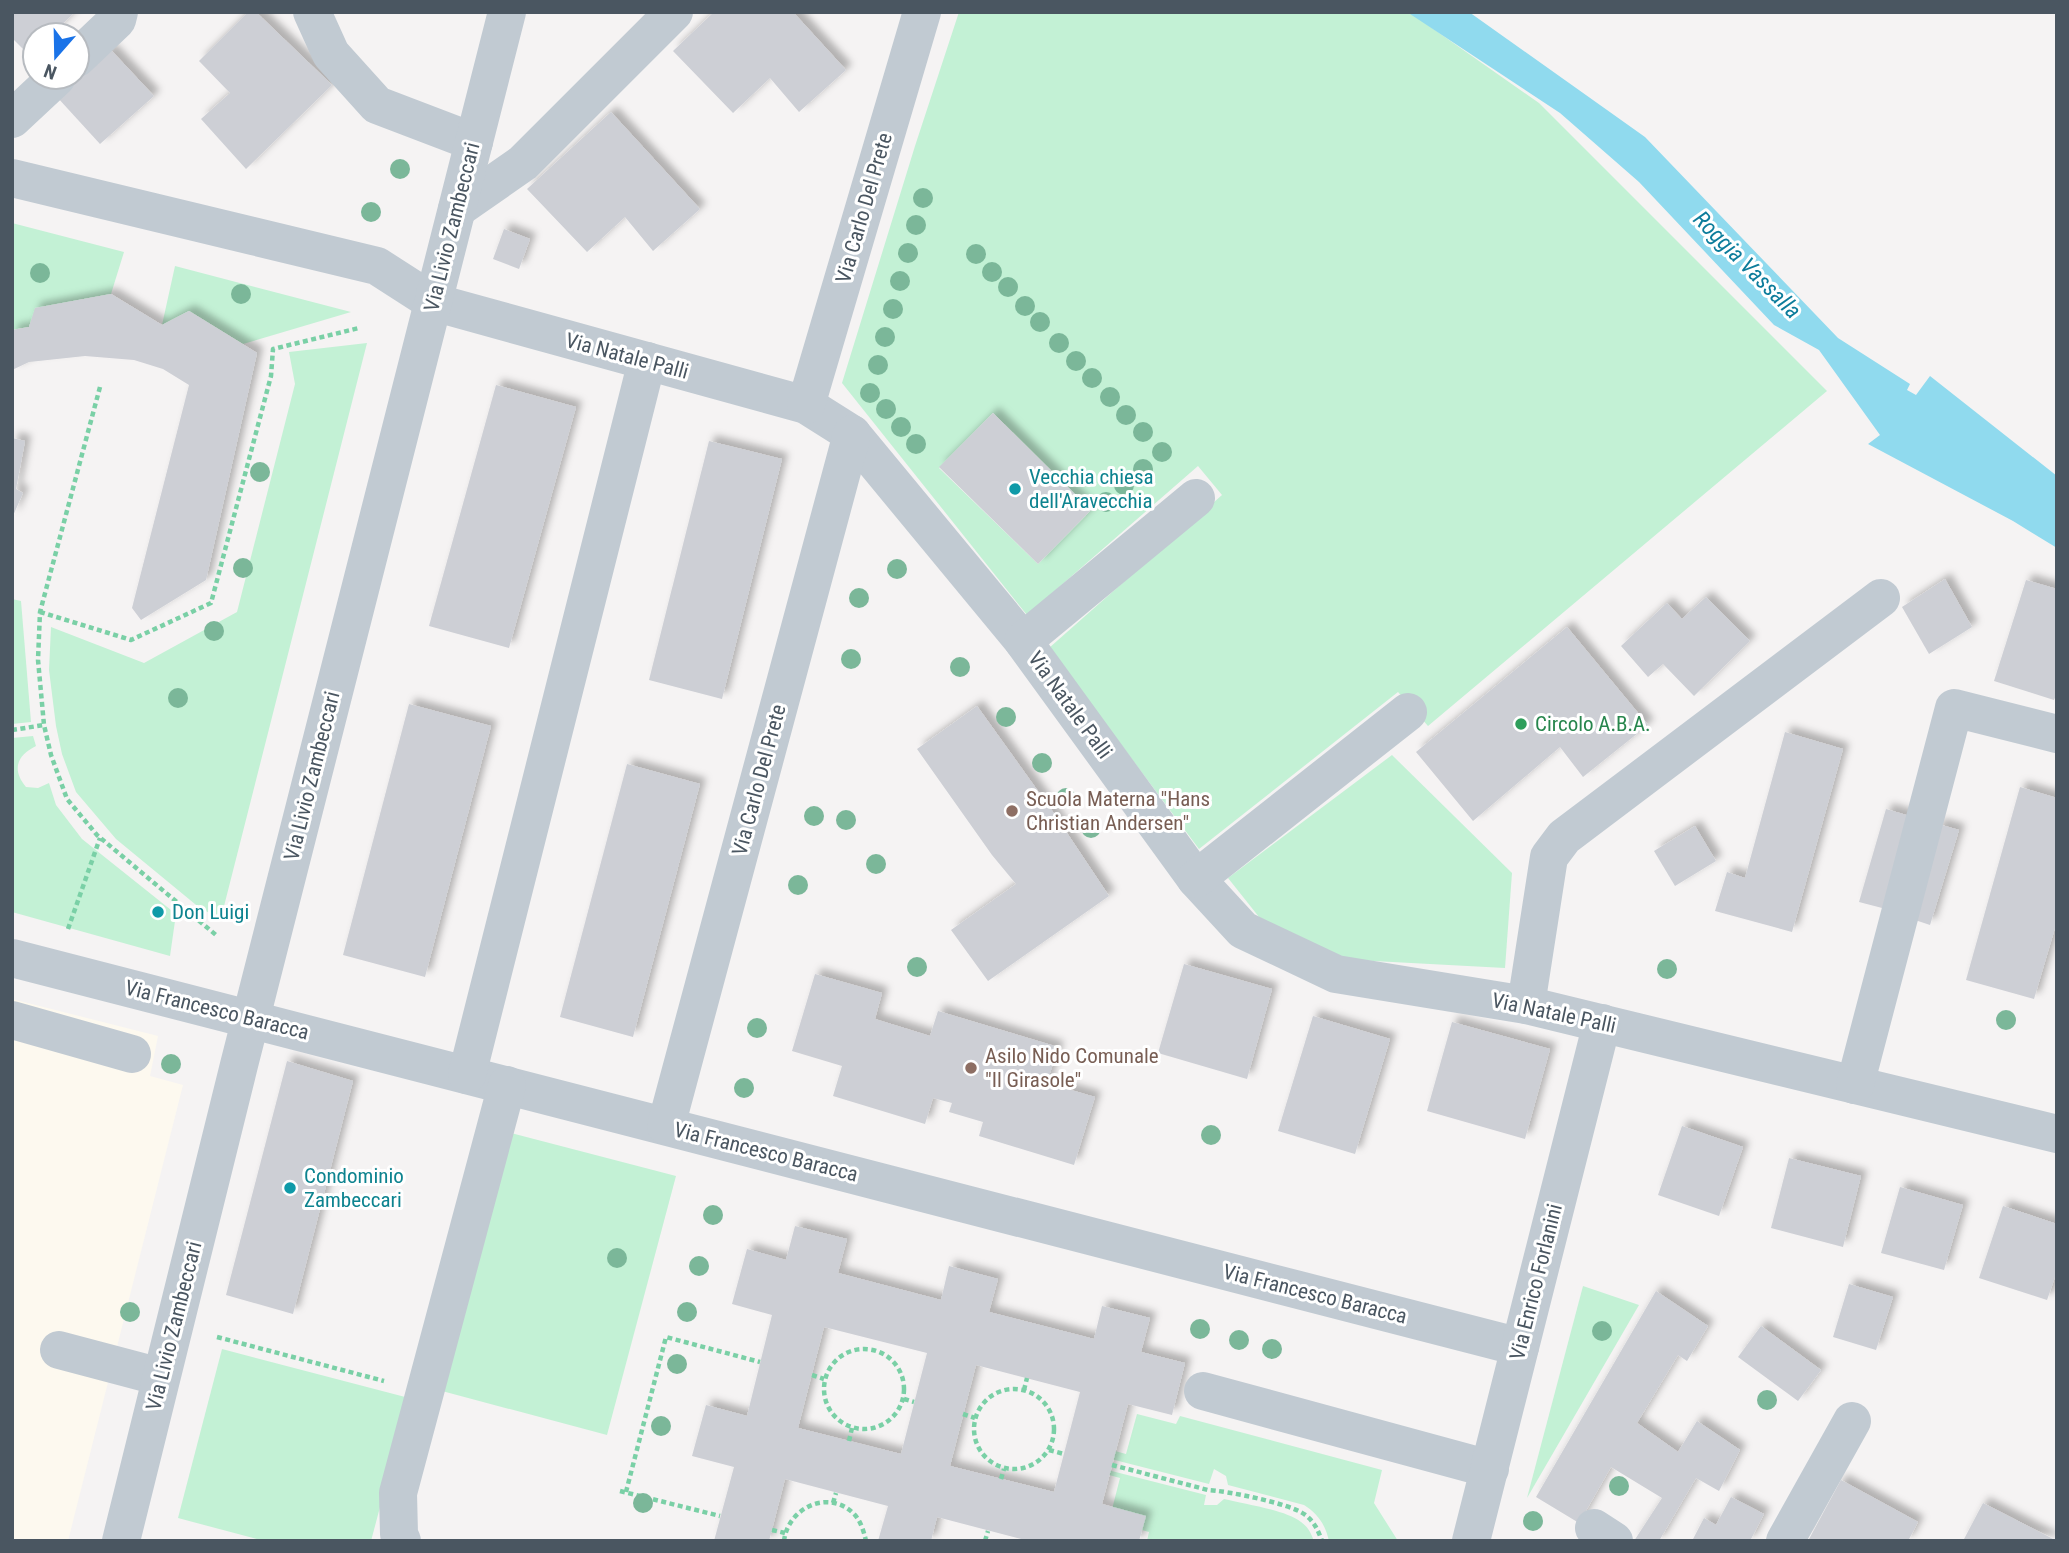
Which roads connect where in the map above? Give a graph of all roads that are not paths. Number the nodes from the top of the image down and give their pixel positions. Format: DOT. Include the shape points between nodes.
graph roads {
  1 [pos="119,12"];
  2 [pos="312,12"];
  3 [pos="507,12"];
  4 [pos="674,12"];
  5 [pos="922,12"];
  6 [pos="91,45"];
  7 [pos="42,91"];
  8 [pos="12,119"];
  9 [pos="474,142"];
  10 [pos="12,178"];
  11 [pos="457,209"];
  12 [pos="433,302"];
  13 [pos="647,361"];
  14 [pos="807,405"];
  15 [pos="852,433"];
  16 [pos="1196,498"];
  17 [pos="1881,598"];
  18 [pos="1023,641"];
  19 [pos="1408,712"];
  20 [pos="2057,734"];
  21 [pos="1196,879"];
  22 [pos="12,958"];
  23 [pos="1526,1005"];
  24 [pos="251,1019"];
  25 [pos="12,1020"];
  26 [pos="1602,1023"];
  27 [pos="132,1054"];
  28 [pos="467,1075"];
  29 [pos="507,1085"];
  30 [pos="1855,1085"];
  31 [pos="666,1126"];
  32 [pos="2057,1134"];
  33 [pos="1520,1347"];
  34 [pos="59,1350"];
  35 [pos="161,1377"];
  36 [pos="1203,1391"];
  37 [pos="1852,1421"];
  38 [pos="1490,1469"];
  39 [pos="121,1541"];
  40 [pos="402,1541"];
  41 [pos="1471,1541"];
  42 [pos="1785,1541"];
  1 -- 6 [label="street" via="117,20"];
  2 -- 9 [label="street" via="331,54 377,104"];
  3 -- 9 [label="street, Via Livio Zambeccari"];
  4 -- 11 [label="street" via="523,163"];
  5 -- 14 [label="street, Via Carlo Del Prete"];
  7 -- 8 [label="street"];
  9 -- 11 [label="street, Via Livio Zambeccari"];
  10 -- 12 [label="street, Via Natale Palli" via="377,266"];
  11 -- 12 [label="street, Via Livio Zambeccari"];
  12 -- 13 [label="street, Via Natale Palli"];
  12 -- 24 [label="street, Via Livio Zambeccari"];
  13 -- 14 [label="street, Via Natale Palli"];
  13 -- 28 [label="street"];
  14 -- 15 [label="street, Via Natale Palli"];
  15 -- 18 [label="street, Via Natale Palli"];
  15 -- 31 [label="street, Via Carlo Del Prete"];
  16 -- 18 [label="street"];
  17 -- 23 [label="street" via="1564,837 1549,857"];
  18 -- 21 [label="street, Via Natale Palli"];
  19 -- 21 [label="street"];
  20 -- 30 [label="street" via="1954,708"];
  21 -- 23 [label="street, Via Natale Palli" via="1243,930 1336,974"];
  22 -- 24 [label="street, Via Francesco Baracca"];
  23 -- 26 [label="street, Via Natale Palli"];
  24 -- 28 [label="street, Via Francesco Baracca"];
  24 -- 35 [label="street, Via Livio Zambeccari"];
  25 -- 27 [label="street"];
  26 -- 30 [label="street, Via Natale Palli"];
  26 -- 33 [label="street, Via Enrico Forlanini"];
  28 -- 29 [label="street, Via Francesco Baracca"];
  29 -- 31 [label="street, Via Francesco Baracca"];
  29 -- 40 [label="street" via="398,1493"];
  30 -- 32 [label="street, Via Natale Palli"];
  31 -- 33 [label="street, Via Francesco Baracca"];
  33 -- 38 [label="street, Via Enrico Forlanini"];
  34 -- 35 [label="street"];
  35 -- 39 [label="street, Via Livio Zambeccari"];
  36 -- 38 [label="street"];
  37 -- 42 [label="street"];
  38 -- 41 [label="street, Via Enrico Forlanini"];
}
